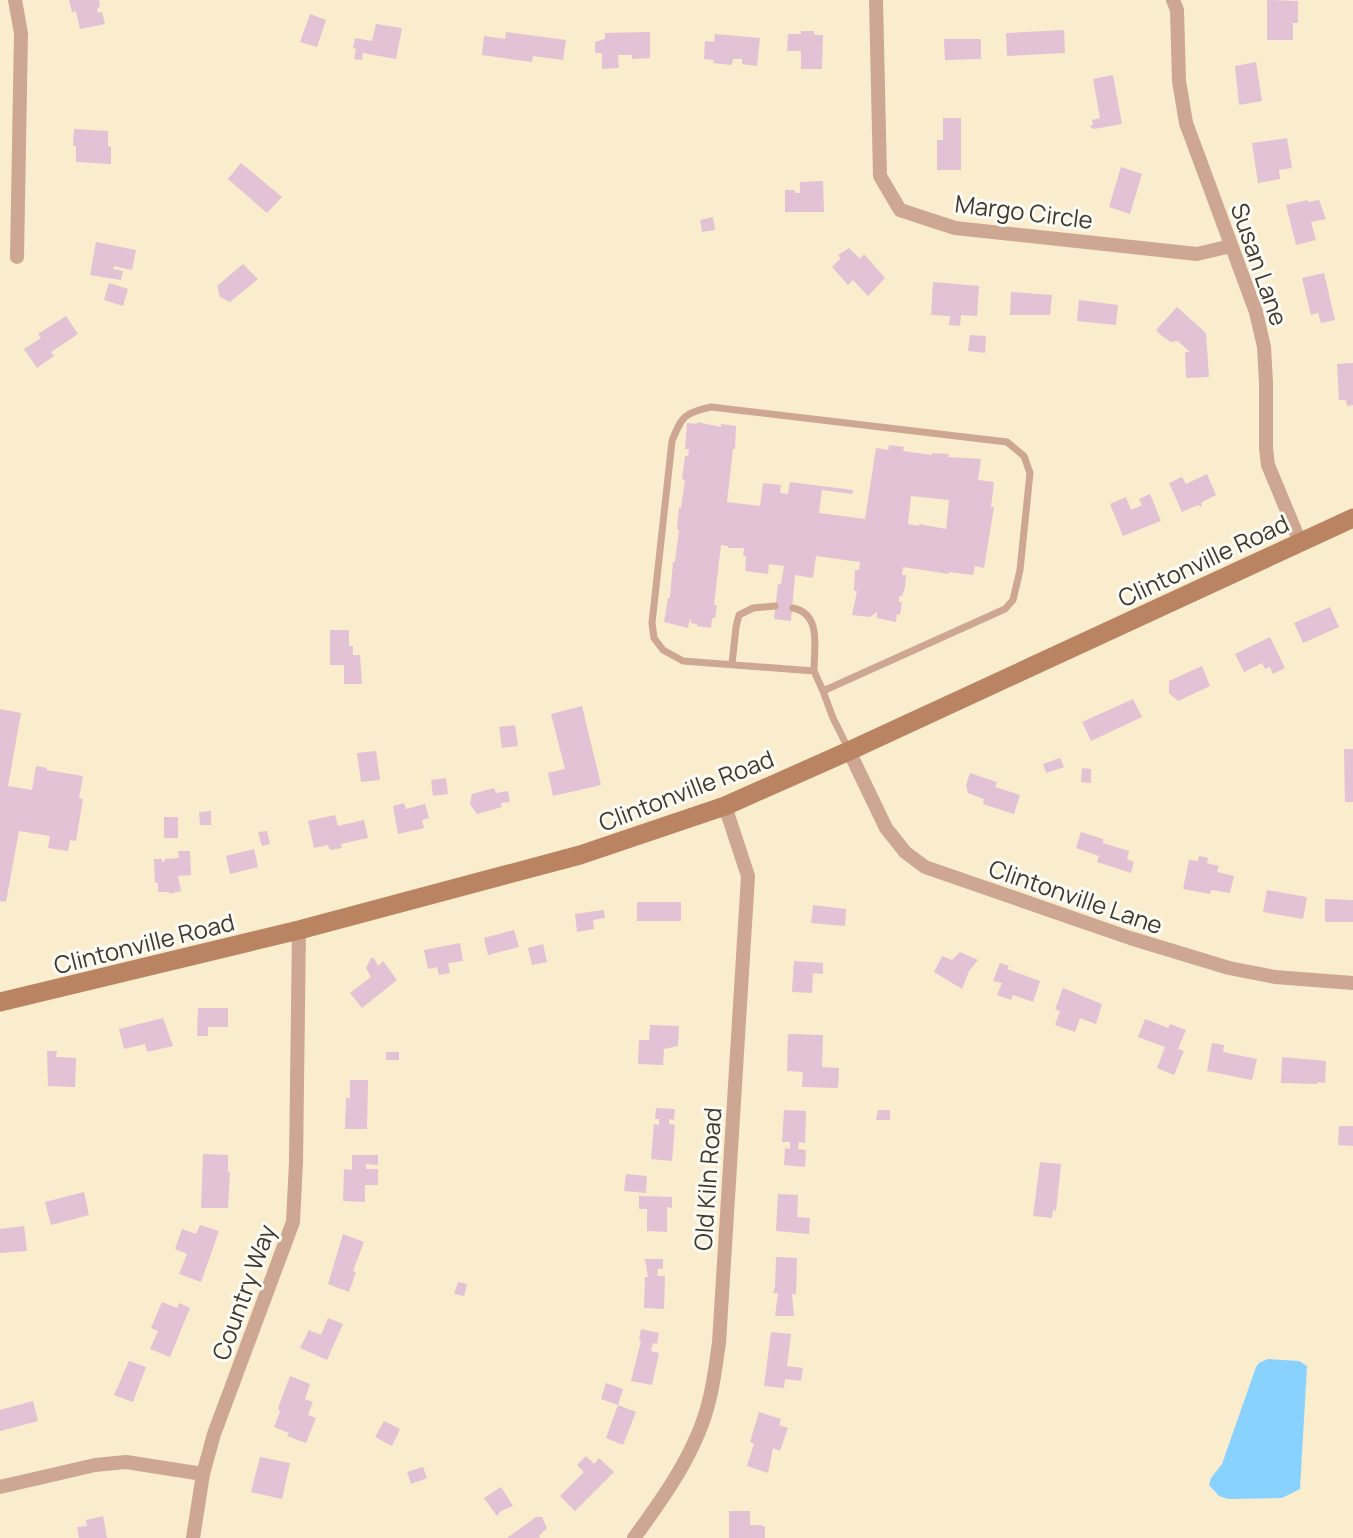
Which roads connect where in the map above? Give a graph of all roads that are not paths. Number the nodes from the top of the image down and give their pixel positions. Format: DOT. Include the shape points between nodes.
graph roads {
  1 [pos="15,0"];
  2 [pos="876,0"];
  3 [pos="1173,0"];
  4 [pos="1231,246"];
  5 [pos="17,257"];
  6 [pos="1353,518"];
  7 [pos="1300,542"];
  8 [pos="775,606"];
  9 [pos="793,608"];
  10 [pos="732,664"];
  11 [pos="814,671"];
  12 [pos="823,691"];
  13 [pos="849,751"];
  14 [pos="725,806"];
  15 [pos="299,930"];
  16 [pos="1353,983"];
  17 [pos="0,1002"];
  18 [pos="203,1474"];
  19 [pos="0,1487"];
  20 [pos="193,1538"];
  21 [pos="634,1538"];
  1 -- 5 [label="street" via="21,33"];
  2 -- 4 [label="street, Margo Circle" via="880,176 900,209 955,228 1197,254"];
  3 -- 4 [label="street, Susan Lane" via="1186,123"];
  4 -- 7 [label="street, Susan Lane" via="1264,347 1268,465"];
  6 -- 7 [label="main road, Clintonville Road"];
  7 -- 13 [label="main road, Clintonville Road"];
  8 -- 10 [label="lane" via="752,608 739,615"];
  9 -- 11 [label="lane" via="804,610 811,618"];
  10 -- 11 [label="lane"];
  10 -- 12 [label="lane" via="683,661 663,650 654,638 672,441 680,420 690,411 711,407 1007,442 1024,456 1030,472 1013,600 1005,609"];
  11 -- 12 [label="lane"];
  12 -- 13 [label="lane"];
  13 -- 14 [label="main road, Clintonville Road"];
  13 -- 16 [label="street, Clintonville Lane" via="886,828 905,852 925,867 1229,968"];
  14 -- 15 [label="main road, Clintonville Road" via="580,855"];
  14 -- 21 [label="street, Old Kiln Road" via="748,876 719,1343 709,1403 694,1442 666,1495"];
  15 -- 17 [label="main road, Clintonville Road"];
  15 -- 18 [label="street, Country Way" via="293,1222"];
  18 -- 19 [label="street" via="126,1462"];
  18 -- 20 [label="street, Country Way"];
}
